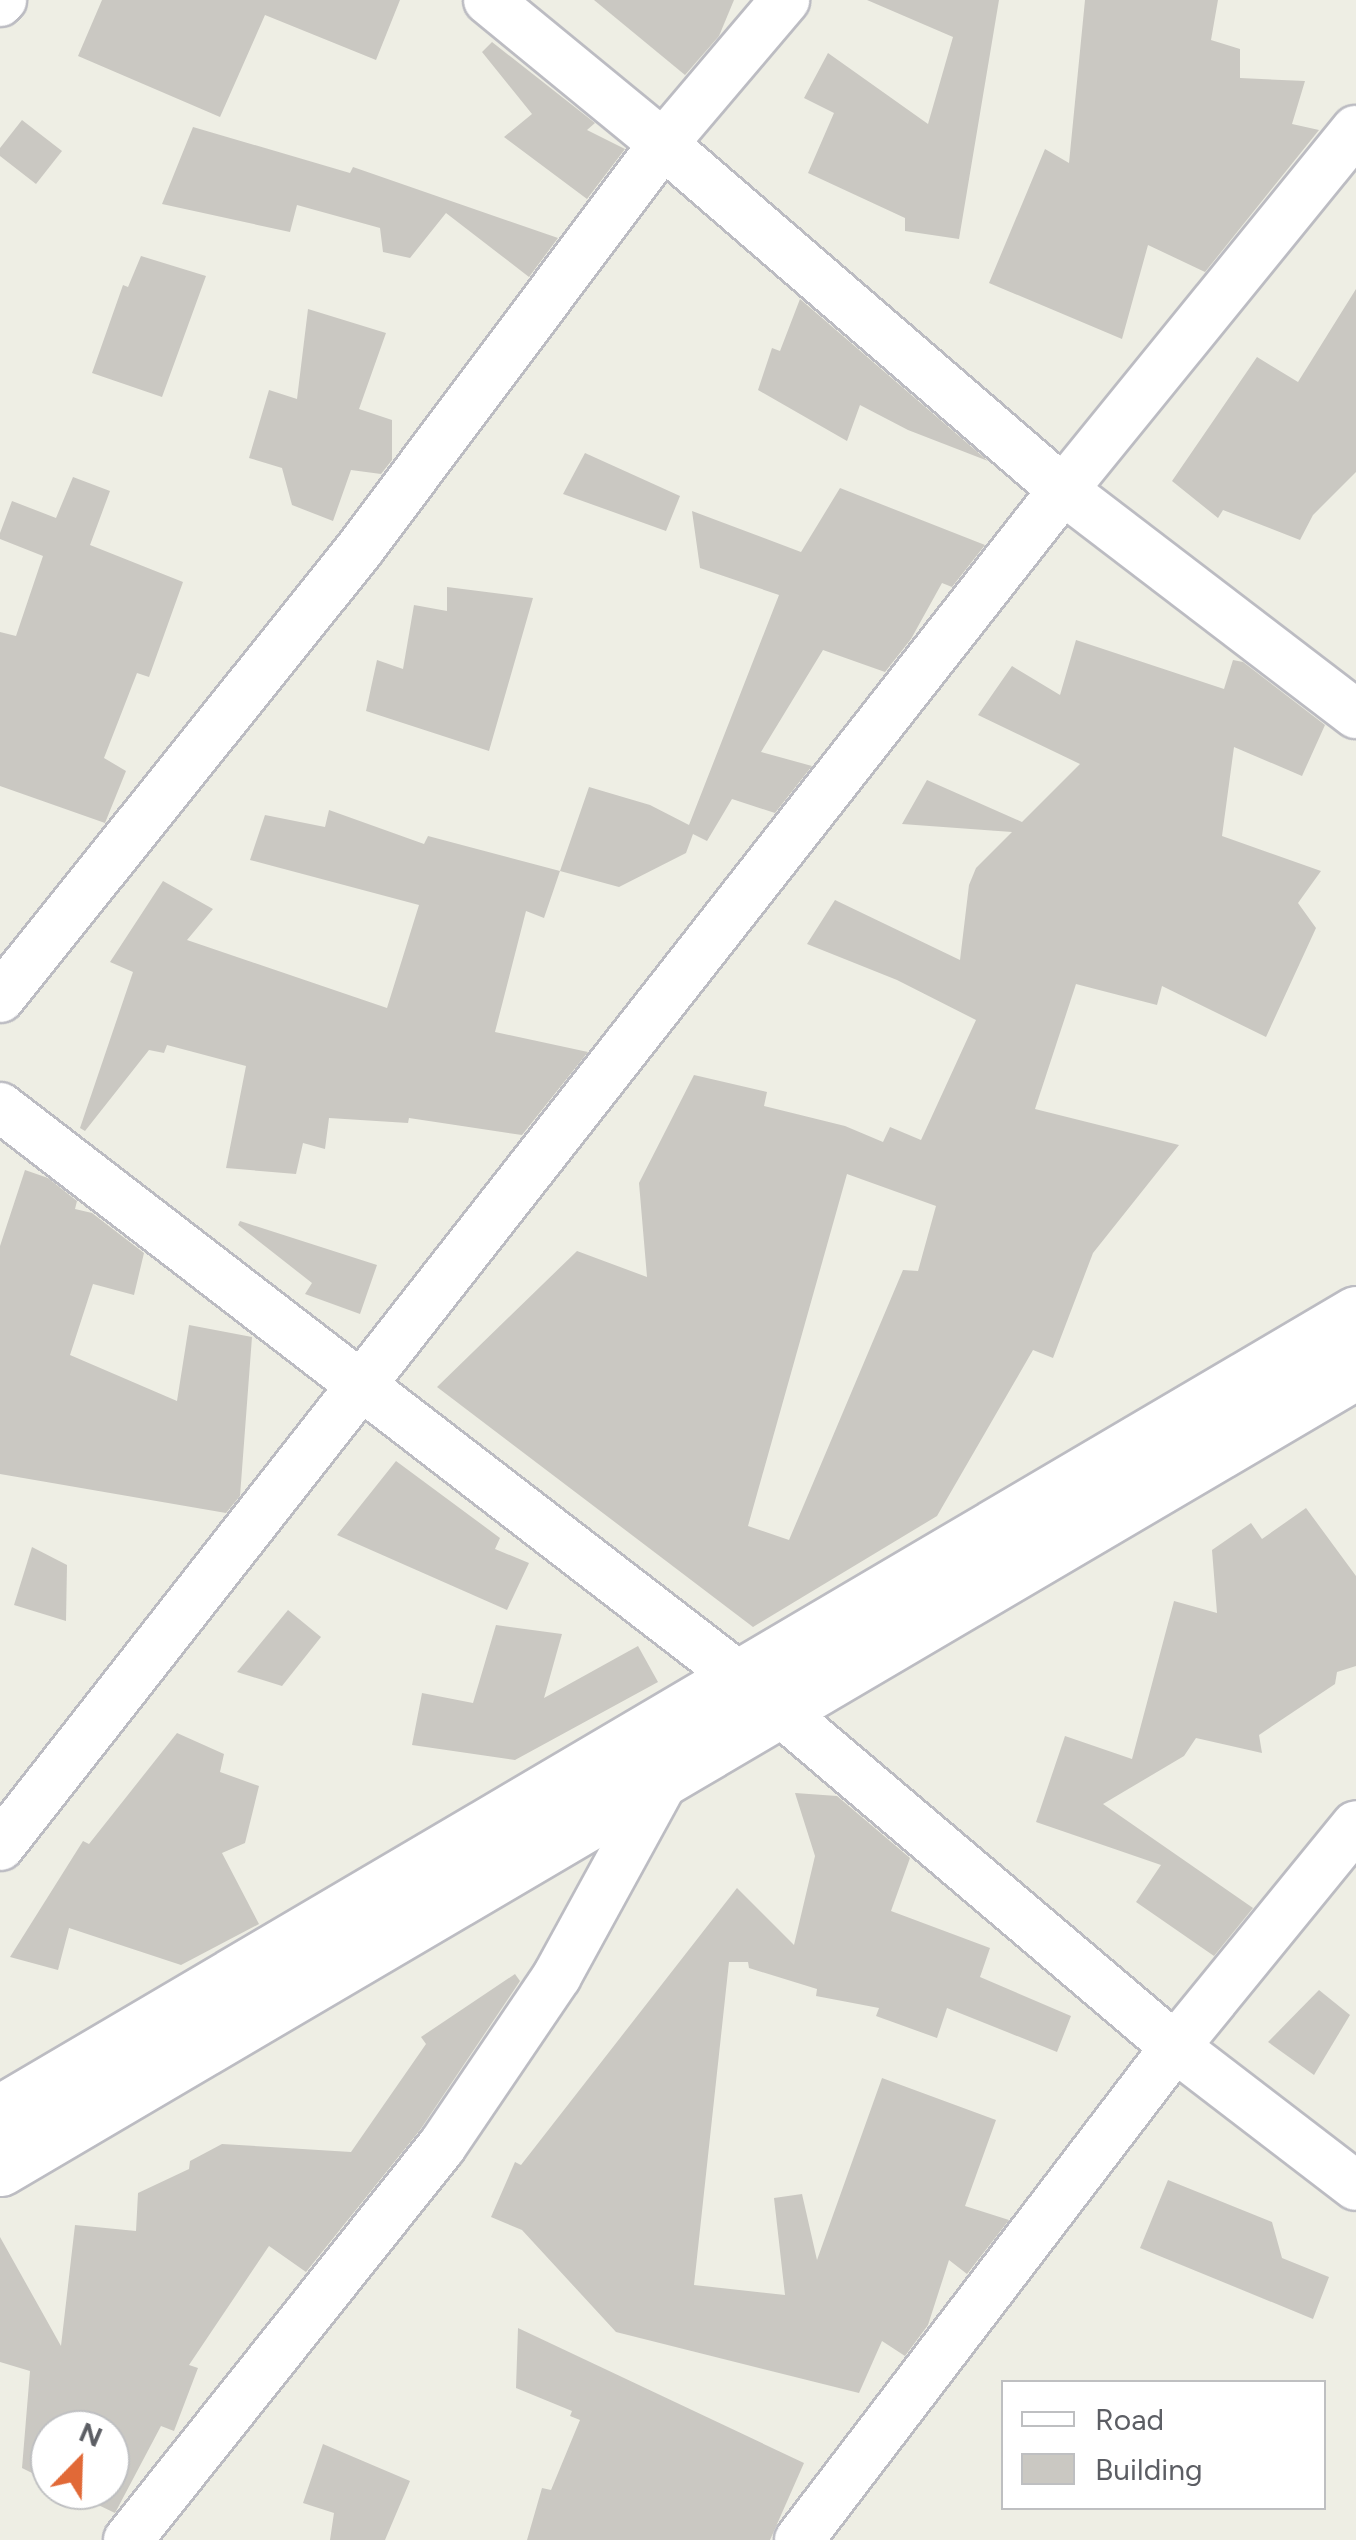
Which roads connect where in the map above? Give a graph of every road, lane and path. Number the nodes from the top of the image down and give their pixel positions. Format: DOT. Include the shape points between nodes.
graph roads {
  1 [pos="488,0"];
  2 [pos="785,0"];
  3 [pos="1356,130"];
  4 [pos="663,144"];
  5 [pos="1063,490"];
  6 [pos="1356,714"];
  7 [pos="0,998"];
  8 [pos="0,1107"];
  9 [pos="1356,1314"];
  10 [pos="1356,1371"];
  11 [pos="362,1390"];
  12 [pos="760,1696"];
  13 [pos="665,1778"];
  14 [pos="1356,1824"];
  15 [pos="0,1846"];
  16 [pos="1175,2047"];
  17 [pos="0,2113"];
  18 [pos="0,2168"];
  19 [pos="1356,2186"];
  20 [pos="128,2540"];
  21 [pos="800,2540"];
  1 -- 4 [label="street"];
  2 -- 4 [label="street"];
  3 -- 5 [label="street"];
  4 -- 5 [label="street"];
  4 -- 7 [label="street" via="360,550"];
  5 -- 6 [label="street"];
  5 -- 11 [label="street"];
  8 -- 11 [label="street"];
  9 -- 12 [label="street"];
  10 -- 12 [label="street"];
  11 -- 12 [label="street"];
  11 -- 15 [label="street"];
  12 -- 13 [label="street"];
  12 -- 16 [label="street"];
  12 -- 17 [label="street"];
  13 -- 18 [label="street"];
  13 -- 20 [label="street" via="557,1976 442,2146"];
  14 -- 16 [label="street"];
  16 -- 19 [label="street"];
  16 -- 21 [label="street"];
}
